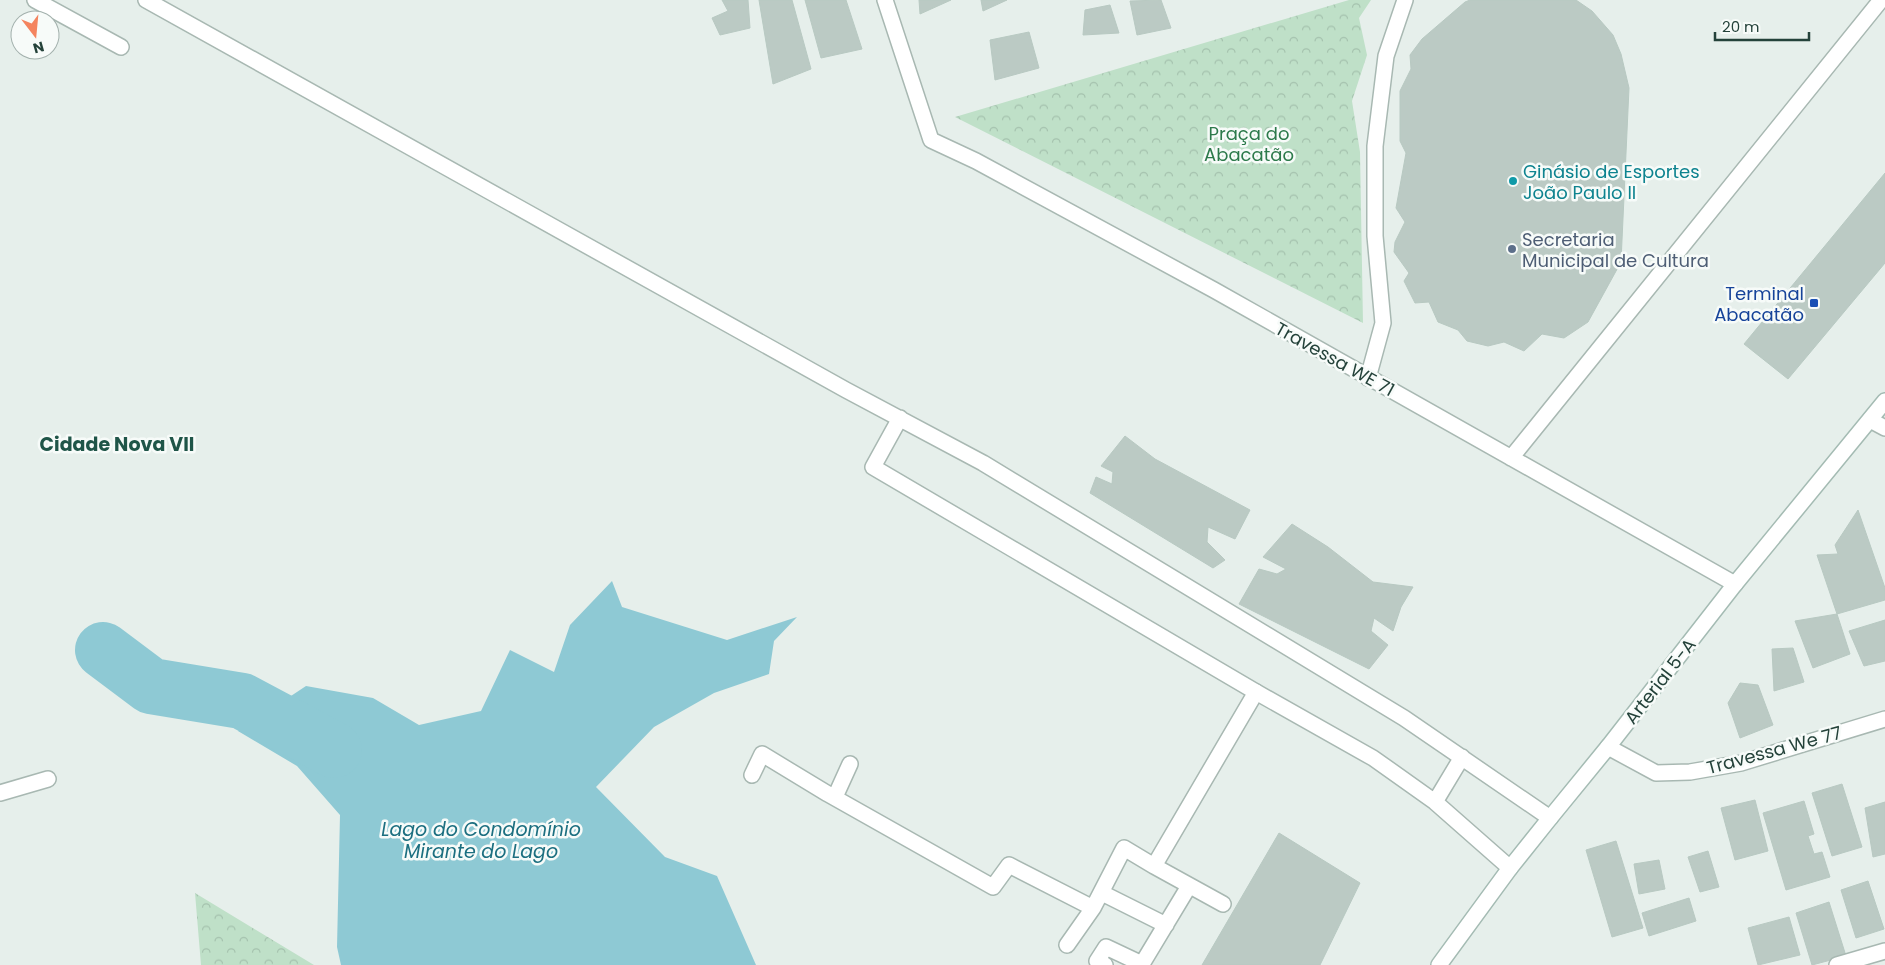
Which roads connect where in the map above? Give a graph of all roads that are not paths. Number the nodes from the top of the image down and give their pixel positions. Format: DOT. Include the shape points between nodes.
graph roads {
  1 [pos="35,0"];
  2 [pos="146,0"];
  3 [pos="885,0"];
  4 [pos="1405,0"];
  5 [pos="1881,0"];
  6 [pos="121,47"];
  7 [pos="1368,378"];
  8 [pos="1885,402"];
  9 [pos="900,418"];
  10 [pos="1870,420"];
  11 [pos="1885,428"];
  12 [pos="1511,458"];
  13 [pos="1734,584"];
  14 [pos="1256,692"];
  15 [pos="1885,719"];
  16 [pos="1608,747"];
  17 [pos="1462,757"];
  18 [pos="850,764"];
  19 [pos="752,776"];
  20 [pos="48,779"];
  21 [pos="0,792"];
  22 [pos="835,797"];
  23 [pos="1435,802"];
  24 [pos="1550,818"];
  25 [pos="1154,866"];
  26 [pos="1510,868"];
  27 [pos="1189,886"];
  28 [pos="1102,893"];
  29 [pos="1222,904"];
  30 [pos="1093,908"];
  31 [pos="1166,924"];
  32 [pos="1067,945"];
  33 [pos="1885,951"];
  34 [pos="1105,965"];
  35 [pos="1439,965"];
  36 [pos="1837,965"];
  1 -- 6 [label="street"];
  2 -- 9 [label="street"];
  3 -- 7 [label="street, Travessa WE 71" via="932,140 1188,276"];
  4 -- 7 [label="street" via="1386,56 1375,146 1374,236 1383,323"];
  5 -- 12 [label="street"];
  7 -- 12 [label="street, Travessa WE 71"];
  8 -- 10 [label="street, Arterial 5-A"];
  9 -- 14 [label="street" via="873,467"];
  9 -- 17 [label="street" via="983,463 1404,718"];
  10 -- 11 [label="street"];
  10 -- 13 [label="street, Arterial 5-A"];
  12 -- 13 [label="street, Travessa WE 71"];
  13 -- 16 [label="street, Arterial 5-A"];
  14 -- 23 [label="street" via="1372,758"];
  14 -- 25 [label="street"];
  15 -- 16 [label="street, Travessa We 77" via="1741,763 1690,772 1656,773"];
  16 -- 24 [label="street, Arterial 5-A"];
  17 -- 23 [label="street"];
  17 -- 24 [label="street"];
  18 -- 22 [label="street"];
  19 -- 22 [label="street" via="762,754"];
  20 -- 21 [label="street"];
  22 -- 30 [label="street" via="993,887 1008,864"];
  23 -- 26 [label="street"];
  24 -- 26 [label="street, Arterial 5-A"];
  25 -- 27 [label="street"];
  25 -- 28 [label="street" via="1124,848"];
  26 -- 35 [label="street, Arterial 5-A"];
  27 -- 29 [label="street"];
  27 -- 31 [label="street"];
  28 -- 30 [label="street"];
  28 -- 31 [label="street"];
  30 -- 32 [label="street"];
  31 -- 34 [label="street" via="1142,964 1106,947 1097,961"];
  33 -- 36 [label="street"];
}
